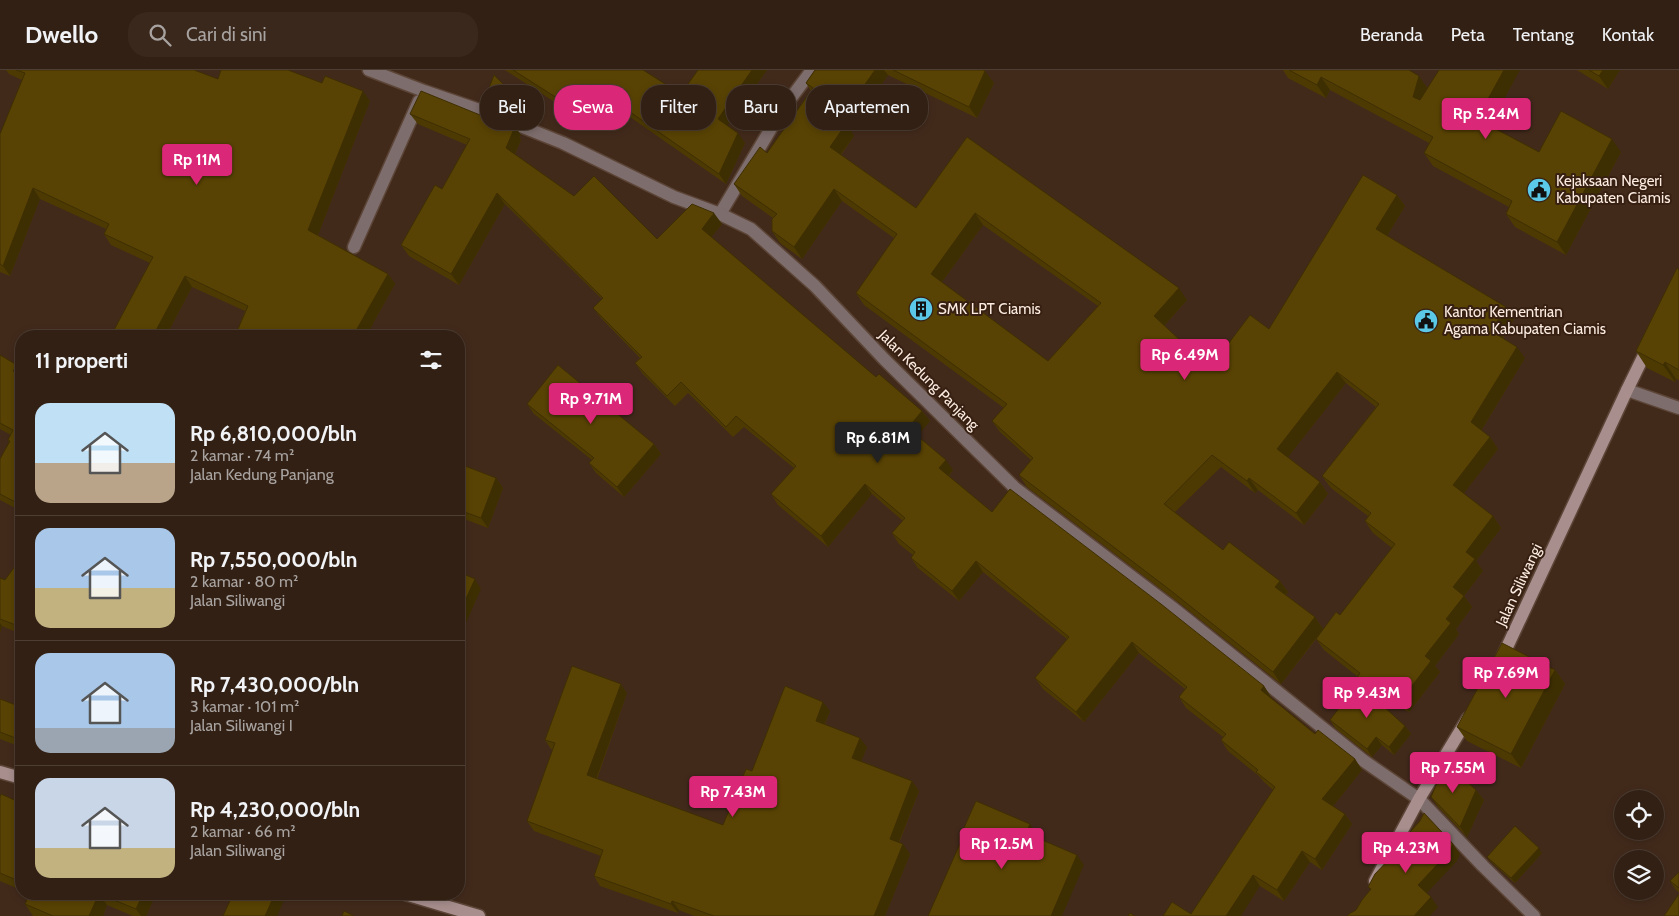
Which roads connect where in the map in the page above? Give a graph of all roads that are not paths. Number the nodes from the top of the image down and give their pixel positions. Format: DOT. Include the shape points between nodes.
graph roads {
  1 [pos="369,70"];
  2 [pos="812,70"];
  3 [pos="424,91"];
  4 [pos="720,214"];
  5 [pos="354,247"];
  6 [pos="1655,334"];
  7 [pos="1627,390"];
  8 [pos="1679,408"];
  9 [pos="1494,675"];
  10 [pos="1474,708"];
  11 [pos="0,772"];
  12 [pos="15,776"];
  13 [pos="1419,799"];
  14 [pos="1370,890"];
  15 [pos="425,900"];
  16 [pos="479,916"];
  17 [pos="1534,916"];
  1 -- 3 [label="street, Jalan Kedung Panjang"];
  2 -- 4 [label="street" via="782,110"];
  3 -- 4 [label="street, Jalan Kedung Panjang" via="563,143 674,197"];
  3 -- 5 [label="street"];
  4 -- 13 [label="street, Jalan Kedung Panjang" via="751,229 815,286 1015,488 1165,602 1364,761"];
  6 -- 7 [label="main road, Jalan Siliwangi"];
  7 -- 8 [label="street"];
  7 -- 9 [label="main road, Jalan Siliwangi"];
  10 -- 13 [label="main road"];
  11 -- 12 [label="main road"];
  13 -- 14 [label="main road"];
  13 -- 17 [label="street, Jalan Kedung Panjang"];
  15 -- 16 [label="main road"];
}
